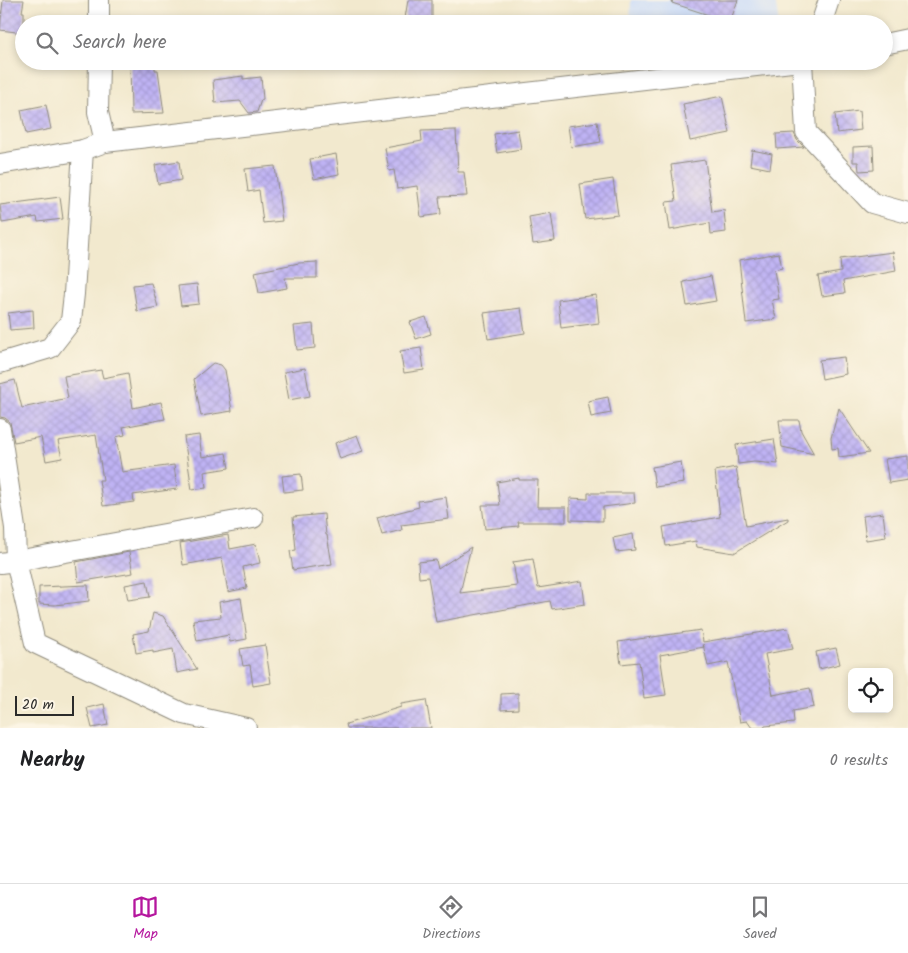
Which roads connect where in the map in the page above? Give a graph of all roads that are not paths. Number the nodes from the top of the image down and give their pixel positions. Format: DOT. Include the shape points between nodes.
graph roads {
  1 [pos="99,0"];
  2 [pos="829,0"];
  3 [pos="99,15"];
  4 [pos="824,15"];
  5 [pos="908,39"];
  6 [pos="893,42"];
  7 [pos="98,70"];
  8 [pos="724,70"];
  9 [pos="802,70"];
  10 [pos="105,142"];
  11 [pos="83,150"];
  12 [pos="0,164"];
  13 [pos="908,213"];
  14 [pos="0,363"];
  15 [pos="0,429"];
  16 [pos="253,518"];
  17 [pos="8,562"];
  18 [pos="246,728"];
  1 -- 3 [label="street"];
  2 -- 4 [label="street"];
  5 -- 6 [label="street"];
  7 -- 10 [label="street" via="98,112"];
  8 -- 10 [label="street"];
  9 -- 13 [label="street" via="806,132 872,203"];
  10 -- 11 [label="street"];
  11 -- 12 [label="street"];
  11 -- 14 [label="street" via="71,321 50,348"];
  15 -- 17 [label="street" via="15,528"];
  16 -- 17 [label="street"];
  17 -- 18 [label="street" via="35,643 184,714"];
}
